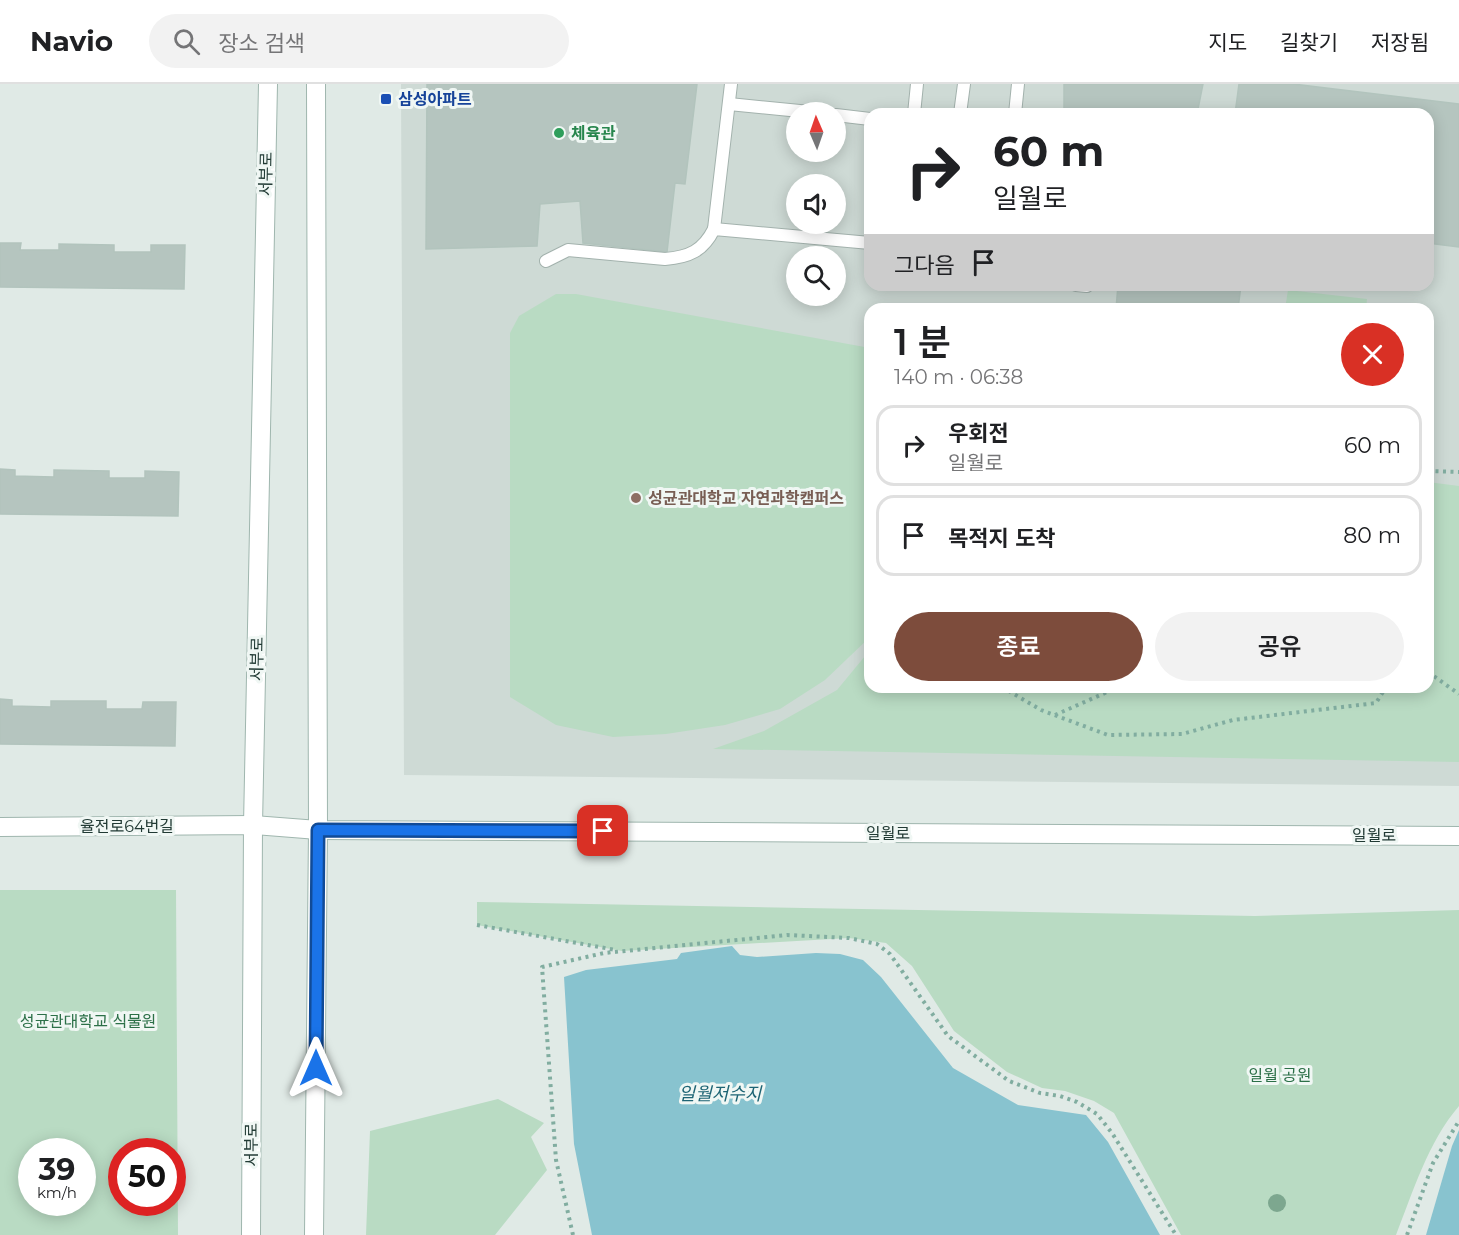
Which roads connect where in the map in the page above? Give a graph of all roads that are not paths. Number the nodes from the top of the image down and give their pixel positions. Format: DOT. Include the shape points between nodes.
graph roads {
  1 [pos="268,84"];
  2 [pos="316,84"];
  3 [pos="731,84"];
  4 [pos="917,84"];
  5 [pos="964,84"];
  6 [pos="1018,84"];
  7 [pos="729,104"];
  8 [pos="915,108"];
  9 [pos="961,108"];
  10 [pos="1016,108"];
  11 [pos="786,110"];
  12 [pos="846,116"];
  13 [pos="864,118"];
  14 [pos="714,230"];
  15 [pos="864,242"];
  16 [pos="546,261"];
  17 [pos="253,825"];
  18 [pos="0,827"];
  19 [pos="318,830"];
  20 [pos="1459,836"];
  21 [pos="251,1235"];
  22 [pos="314,1235"];
  1 -- 17 [label="main road, 서부로"];
  2 -- 19 [label="main road"];
  3 -- 7 [label="lane"];
  4 -- 8 [label="lane"];
  5 -- 9 [label="lane"];
  6 -- 10 [label="lane"];
  7 -- 11 [label="lane"];
  7 -- 14 [label="lane"];
  12 -- 13 [label="lane"];
  14 -- 15 [label="lane"];
  14 -- 16 [label="lane" via="707,244 678,258 568,250"];
  17 -- 18 [label="main road, 율전로64번길"];
  17 -- 19 [label="main road, 율전로64번길"];
  17 -- 21 [label="main road, 서부로"];
  19 -- 20 [label="main road, 일월로"];
  19 -- 22 [label="main road"];
}
